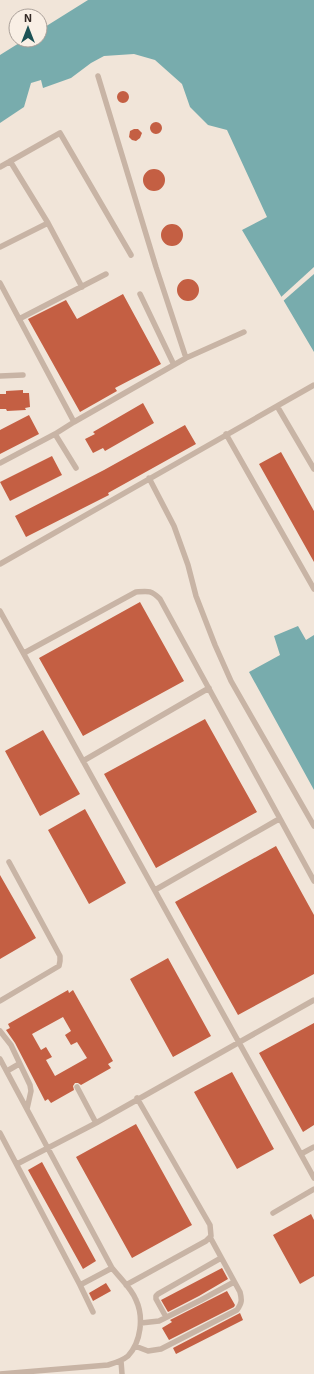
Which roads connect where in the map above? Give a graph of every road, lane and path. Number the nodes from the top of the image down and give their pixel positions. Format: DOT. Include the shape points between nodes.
graph roads {
  1 [pos="98,76"];
  2 [pos="10,161"];
  3 [pos="0,167"];
  4 [pos="48,223"];
  5 [pos="0,247"];
  6 [pos="131,254"];
  7 [pos="106,274"];
  8 [pos="0,282"];
  9 [pos="82,287"];
  10 [pos="140,294"];
  11 [pos="19,319"];
  12 [pos="244,332"];
  13 [pos="186,358"];
  14 [pos="174,365"];
  15 [pos="23,375"];
  16 [pos="0,376"];
  17 [pos="314,385"];
  18 [pos="276,406"];
  19 [pos="74,422"];
  20 [pos="55,434"];
  21 [pos="226,434"];
  22 [pos="0,463"];
  23 [pos="76,468"];
  24 [pos="314,469"];
  25 [pos="149,478"];
  26 [pos="0,564"];
  27 [pos="314,589"];
  28 [pos="0,611"];
  29 [pos="24,653"];
  30 [pos="209,688"];
  31 [pos="84,761"];
  32 [pos="280,819"];
  33 [pos="314,826"];
  34 [pos="9,862"];
  35 [pos="314,881"];
  36 [pos="155,890"];
  37 [pos="314,1000"];
  38 [pos="0,1001"];
  39 [pos="0,1031"];
  40 [pos="238,1042"];
  41 [pos="0,1059"];
  42 [pos="19,1064"];
  43 [pos="7,1071"];
  44 [pos="77,1087"];
  45 [pos="137,1098"];
  46 [pos="26,1109"];
  47 [pos="96,1122"];
  48 [pos="0,1133"];
  49 [pos="314,1147"];
  50 [pos="47,1148"];
  51 [pos="301,1154"];
  52 [pos="17,1164"];
  53 [pos="314,1178"];
  54 [pos="314,1190"];
  55 [pos="273,1213"];
  56 [pos="210,1237"];
  57 [pos="221,1258"];
  58 [pos="112,1268"];
  59 [pos="234,1282"];
  60 [pos="80,1285"];
  61 [pos="126,1285"];
  62 [pos="93,1312"];
  63 [pos="166,1317"];
  64 [pos="141,1323"];
  65 [pos="135,1346"];
  66 [pos="121,1360"];
  67 [pos="47,1372"];
  68 [pos="0,1374"];
  69 [pos="122,1374"];
  1 -- 13 [label="lane"];
  2 -- 3 [label="lane"];
  2 -- 4 [label="lane"];
  2 -- 6 [label="lane" via="60,133"];
  4 -- 5 [label="lane"];
  4 -- 9 [label="lane"];
  7 -- 9 [label="lane"];
  8 -- 11 [label="lane"];
  9 -- 11 [label="lane"];
  10 -- 14 [label="lane"];
  11 -- 19 [label="lane"];
  12 -- 13 [label="lane"];
  13 -- 14 [label="lane"];
  14 -- 19 [label="lane"];
  15 -- 16 [label="lane"];
  17 -- 18 [label="lane"];
  18 -- 21 [label="lane"];
  18 -- 24 [label="lane"];
  19 -- 20 [label="lane"];
  20 -- 22 [label="lane"];
  20 -- 23 [label="lane"];
  21 -- 25 [label="lane"];
  21 -- 27 [label="lane"];
  25 -- 26 [label="lane"];
  25 -- 33 [label="lane" via="174,526 196,596 231,681"];
  28 -- 29 [label="lane"];
  29 -- 30 [label="lane" via="136,592 154,592 160,598"];
  29 -- 31 [label="lane"];
  30 -- 31 [label="lane"];
  30 -- 32 [label="lane"];
  31 -- 36 [label="lane"];
  32 -- 35 [label="lane"];
  32 -- 36 [label="lane"];
  34 -- 38 [label="lane" via="60,956 60,961 59,966"];
  36 -- 40 [label="lane"];
  37 -- 40 [label="lane"];
  39 -- 42 [label="lane" via="11,1046"];
  40 -- 45 [label="lane"];
  40 -- 51 [label="lane"];
  41 -- 43 [label="lane"];
  42 -- 43 [label="lane"];
  42 -- 46 [label="lane" via="30,1085 31,1092"];
  43 -- 46 [label="lane"];
  44 -- 47 [label="lane"];
  45 -- 47 [label="lane"];
  45 -- 56 [label="lane" via="210,1225"];
  46 -- 50 [label="lane"];
  47 -- 50 [label="lane"];
  48 -- 52 [label="lane"];
  49 -- 51 [label="lane"];
  50 -- 52 [label="lane"];
  50 -- 58 [label="lane"];
  51 -- 53 [label="lane"];
  52 -- 60 [label="lane"];
  54 -- 55 [label="lane"];
  56 -- 57 [label="lane"];
  56 -- 61 [label="lane"];
  57 -- 59 [label="lane"];
  57 -- 63 [label="lane" via="156,1296"];
  58 -- 60 [label="lane"];
  58 -- 61 [label="lane"];
  59 -- 63 [label="lane"];
  59 -- 65 [label="lane" via="242,1301 237,1310 160,1349 148,1350"];
  60 -- 62 [label="lane"];
  61 -- 64 [label="lane" via="136,1299"];
  63 -- 64 [label="lane" via="159,1321"];
  64 -- 65 [label="lane"];
  65 -- 66 [label="lane"];
  66 -- 67 [label="lane" via="108,1365"];
  66 -- 69 [label="lane"];
  67 -- 68 [label="lane"];
}
